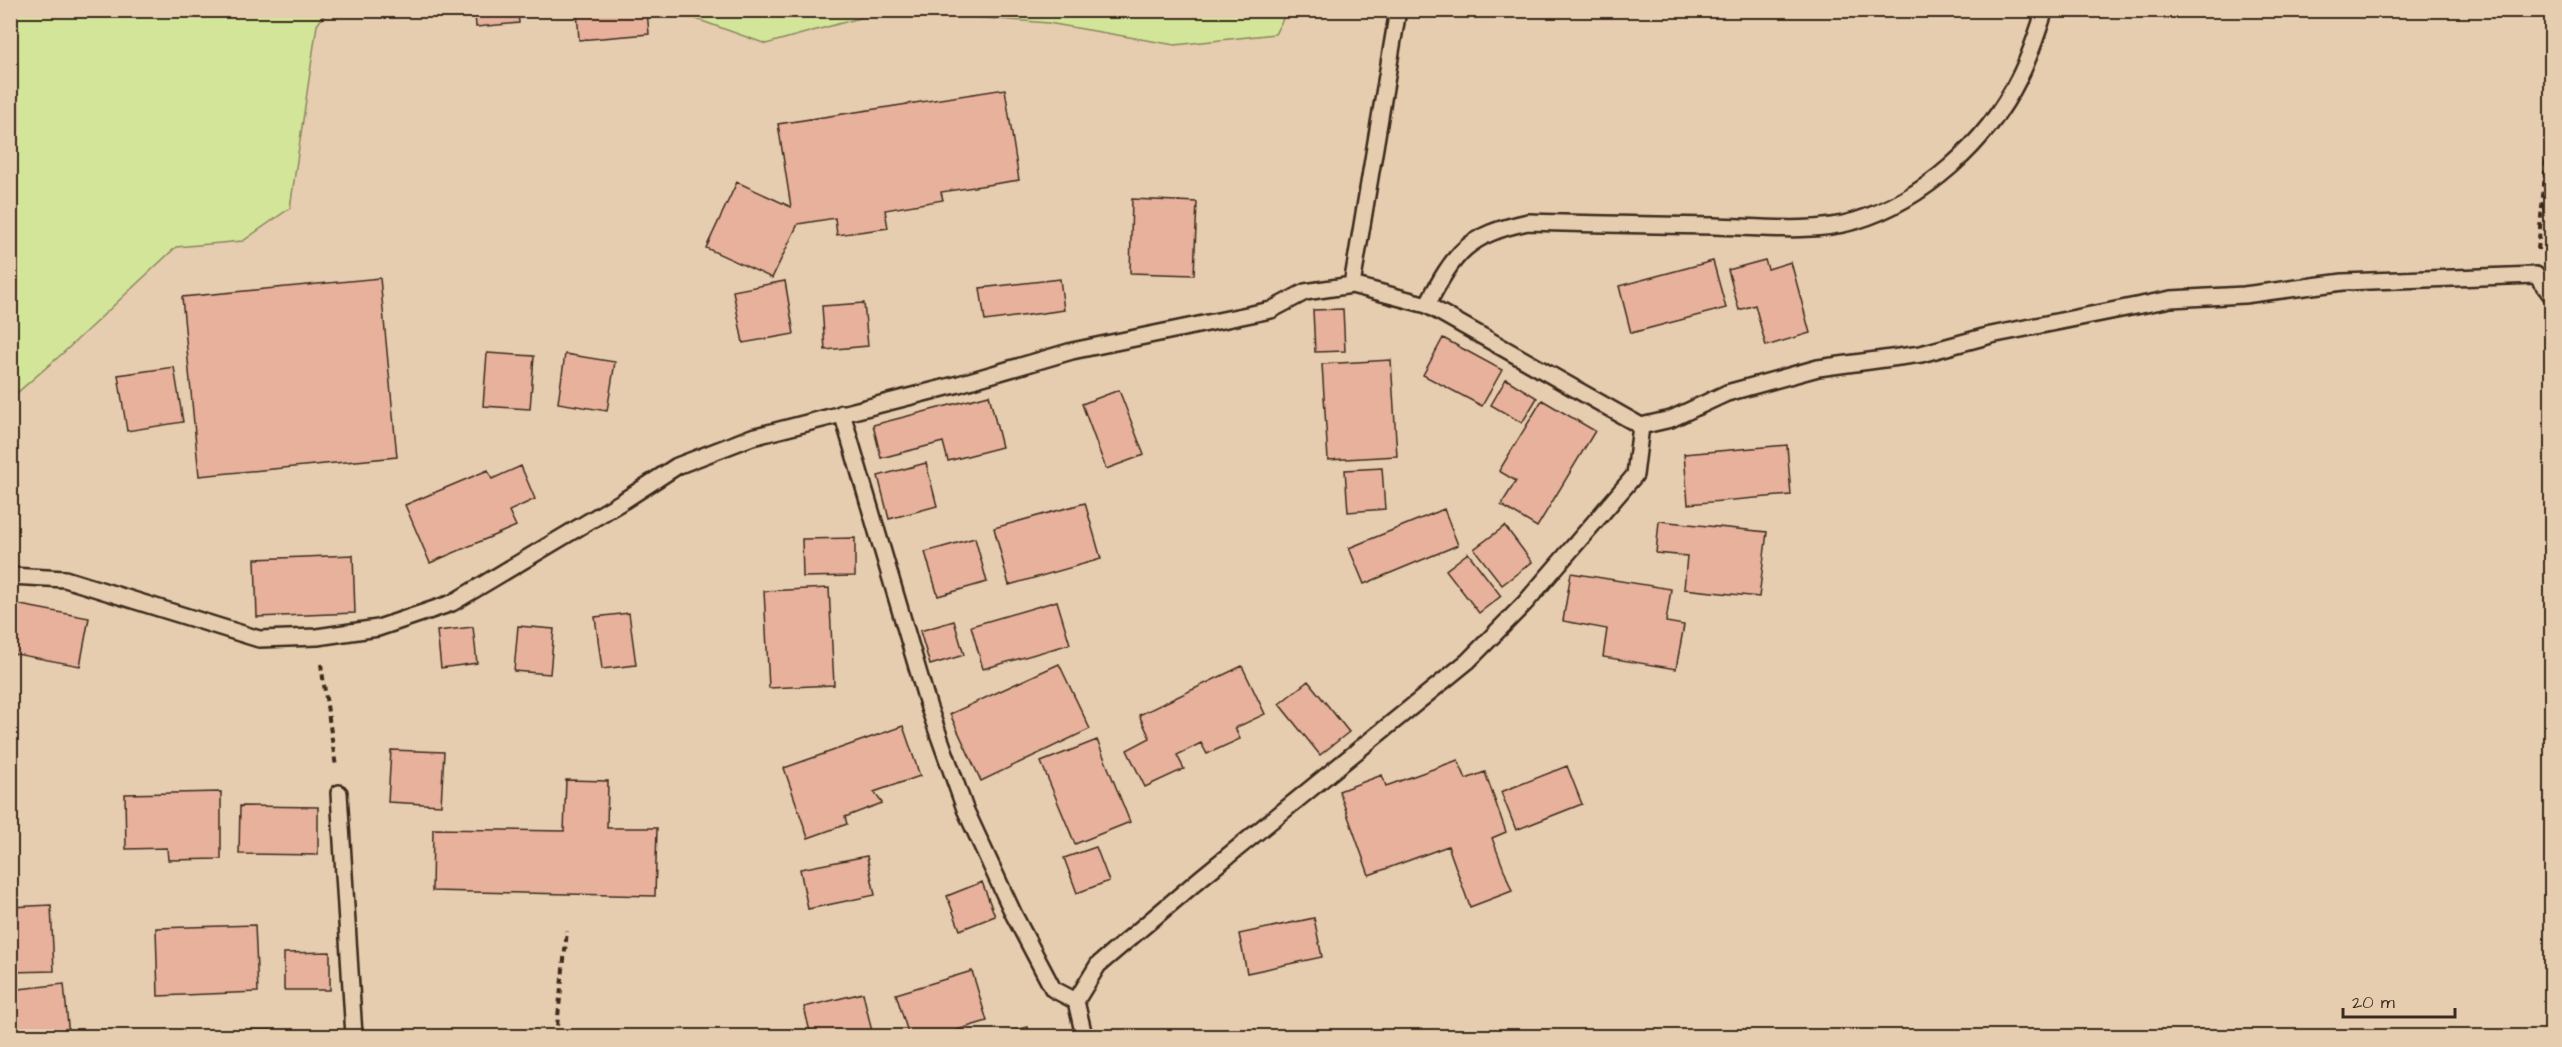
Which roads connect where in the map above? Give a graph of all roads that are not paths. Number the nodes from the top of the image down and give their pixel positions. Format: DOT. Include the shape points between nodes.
graph roads {
  1 [pos="1398,10"];
  2 [pos="2045,10"];
  3 [pos="1352,285"];
  4 [pos="2552,296"];
  5 [pos="1427,305"];
  6 [pos="842,413"];
  7 [pos="1641,426"];
  8 [pos="10,576"];
  9 [pos="339,793"];
  10 [pos="1076,1001"];
  11 [pos="354,1036"];
  12 [pos="1084,1036"];
  1 -- 3 [label="lane"];
  2 -- 5 [label="lane" via="2019,78 1976,141 1912,196 1854,221 1791,228 1528,222 1508,226 1465,247 1443,274"];
  3 -- 5 [label="lane"];
  3 -- 6 [label="lane" via="1305,292 1271,310 1072,351"];
  4 -- 7 [label="lane" via="2536,275 2343,282 2244,295 2171,299 1990,335 1921,354 1818,368 1727,393 1671,418"];
  5 -- 7 [label="lane"];
  6 -- 8 [label="lane" via="752,437 677,466 452,603 378,628 317,637 260,639 65,579"];
  6 -- 10 [label="lane" via="929,708 965,809 1053,989"];
  7 -- 10 [label="lane" via="1635,475 1525,603 1468,661 1098,965"];
  9 -- 11 [label="lane"];
  10 -- 12 [label="lane"];
}
